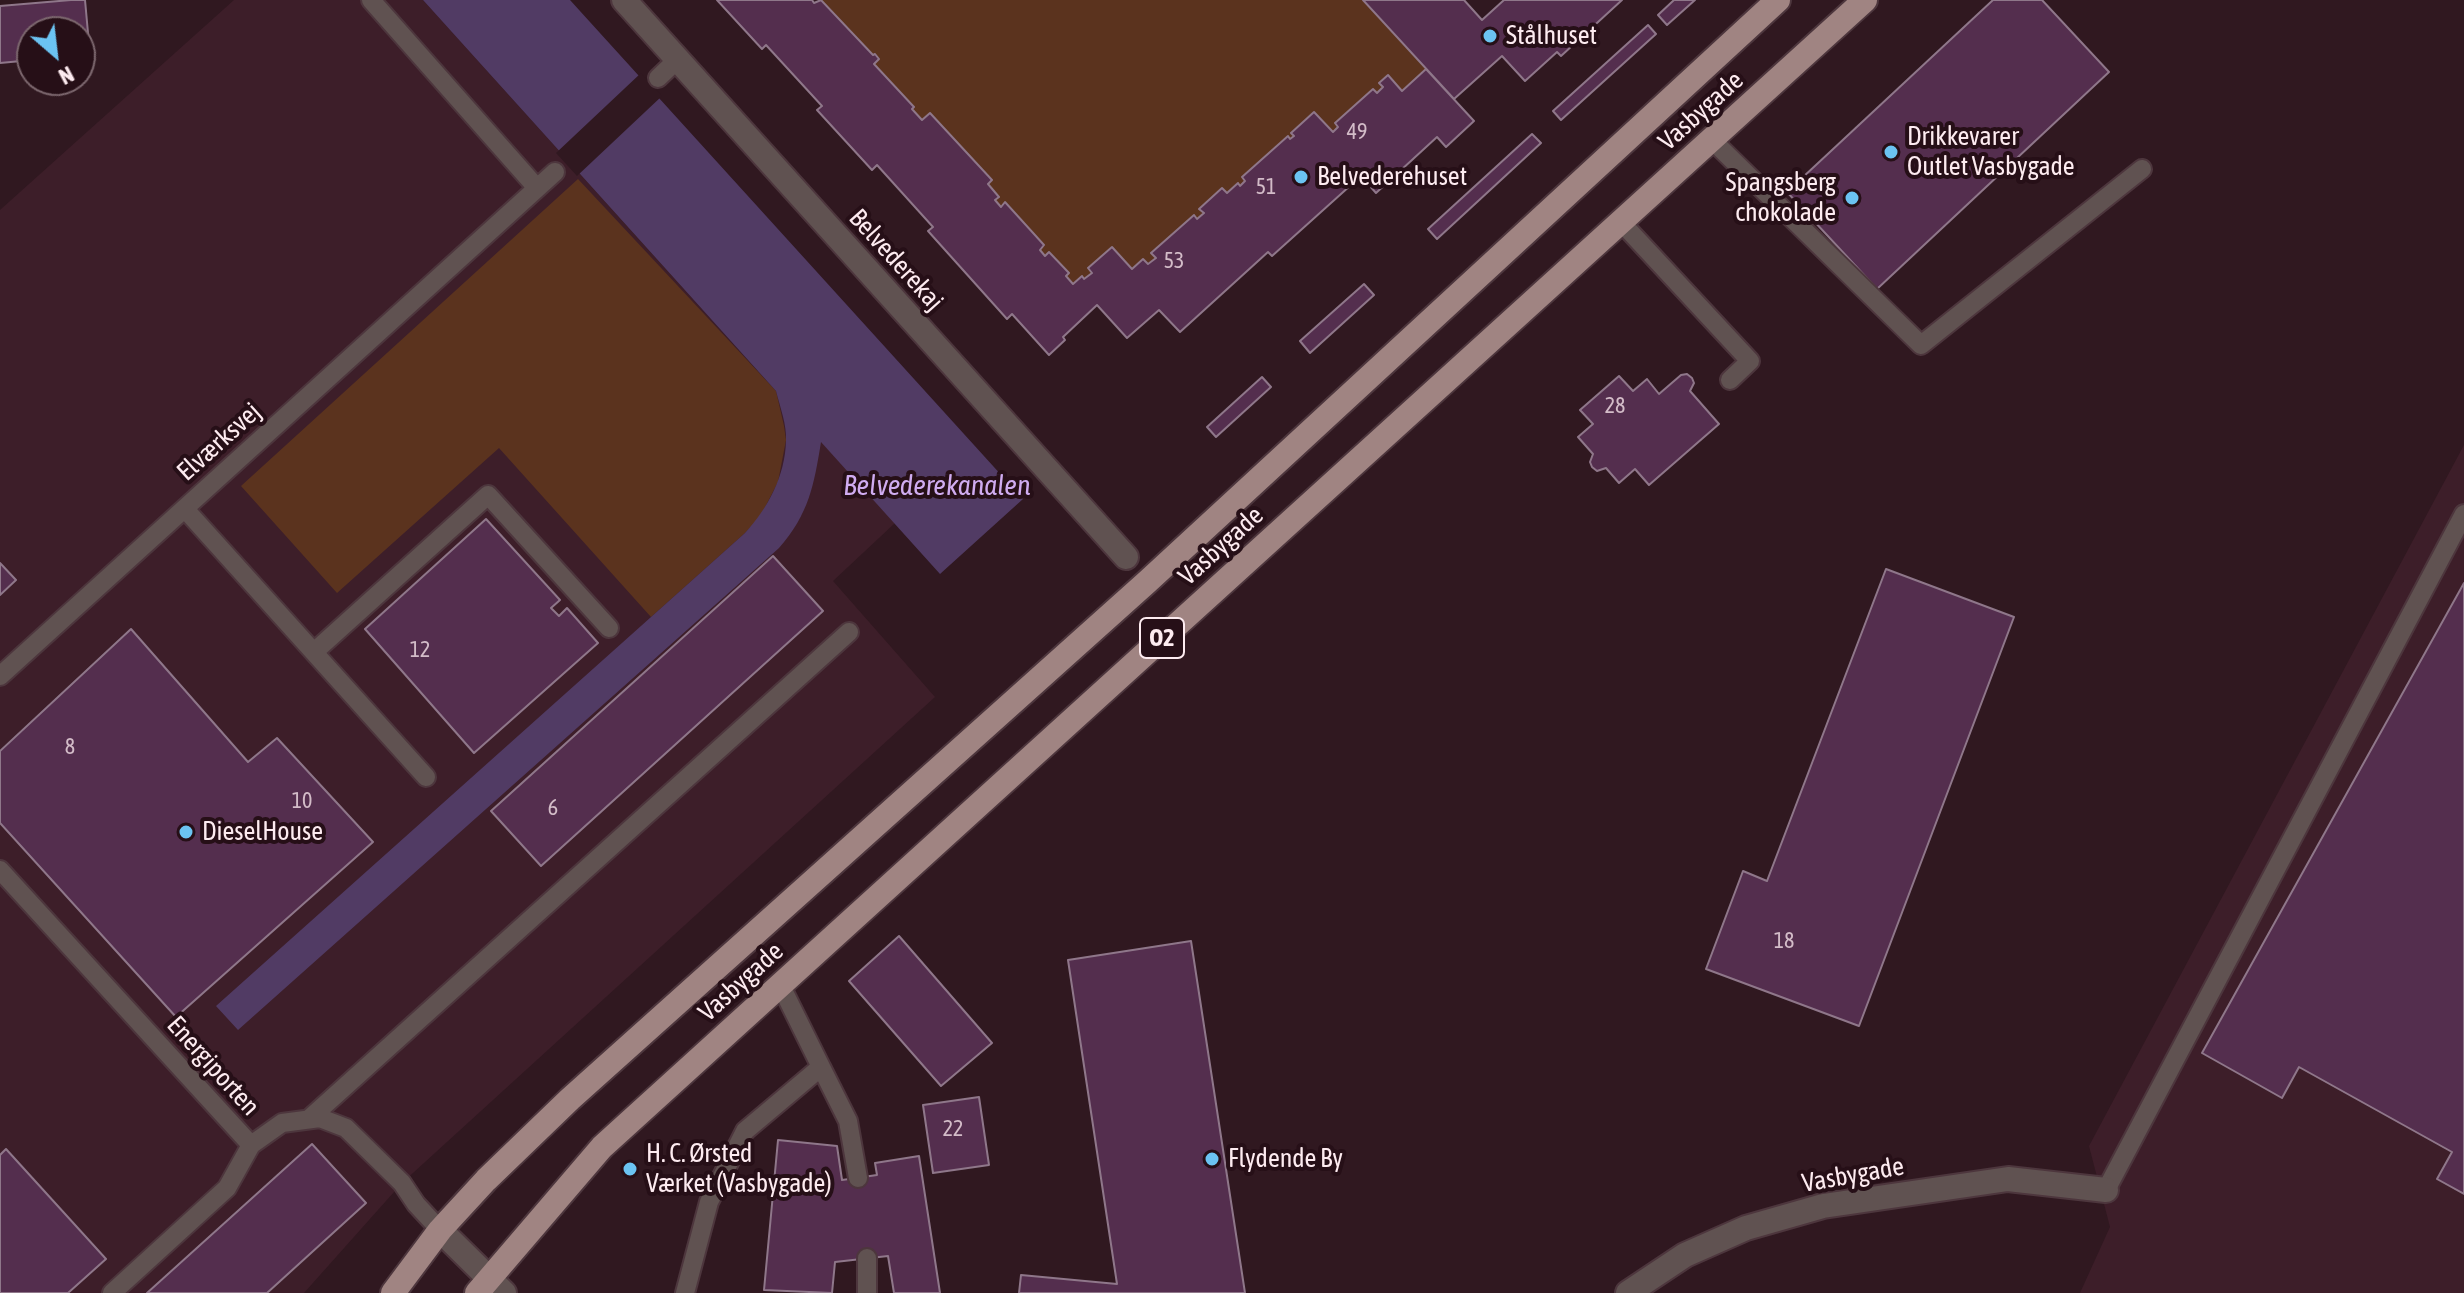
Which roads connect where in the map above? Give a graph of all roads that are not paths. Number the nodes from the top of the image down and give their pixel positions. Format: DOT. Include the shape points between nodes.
graph roads {
  1 [pos="371,0"];
  2 [pos="624,0"];
  3 [pos="1778,0"];
  4 [pos="1865,0"];
  5 [pos="678,59"];
  6 [pos="658,78"];
  7 [pos="1711,139"];
  8 [pos="2142,169"];
  9 [pos="555,172"];
  10 [pos="537,188"];
  11 [pos="1621,222"];
  12 [pos="1730,380"];
  13 [pos="185,509"];
  14 [pos="2464,514"];
  15 [pos="1126,557"];
  16 [pos="1147,582"];
  17 [pos="609,628"];
  18 [pos="849,632"];
  19 [pos="314,652"];
  20 [pos="0,676"];
  21 [pos="426,777"];
  22 [pos="0,870"];
  23 [pos="780,984"];
  24 [pos="821,1067"];
  25 [pos="309,1119"];
  26 [pos="251,1145"];
  27 [pos="858,1178"];
  28 [pos="2106,1190"];
  29 [pos="440,1230"];
  30 [pos="867,1258"];
  31 [pos="490,1288"];
  32 [pos="112,1293"];
  33 [pos="393,1293"];
  34 [pos="685,1293"];
  35 [pos="867,1293"];
  36 [pos="1628,1293"];
  1 -- 10 [label="lane"];
  2 -- 5 [label="street, Belvederekaj"];
  3 -- 16 [label="main road, Vasbygade / O2"];
  4 -- 7 [label="main road, Vasbygade / O2"];
  5 -- 6 [label="lane"];
  5 -- 15 [label="street, Belvederekaj"];
  7 -- 8 [label="lane" via="1921,345"];
  7 -- 11 [label="main road, Vasbygade / O2"];
  9 -- 10 [label="lane, Elværksvej"];
  10 -- 13 [label="lane, Elværksvej"];
  11 -- 12 [label="lane" via="1750,361"];
  11 -- 23 [label="main road, Vasbygade / O2"];
  13 -- 19 [label="lane, Elværksvej"];
  13 -- 20 [label="lane"];
  14 -- 28 [label="lane"];
  15 -- 16 [label="lane"];
  16 -- 29 [label="main road, Vasbygade / O2" via="570,1099"];
  17 -- 19 [label="lane" via="488,495"];
  18 -- 25 [label="lane"];
  19 -- 21 [label="lane, Elværksvej"];
  22 -- 26 [label="lane, Energiporten"];
  23 -- 24 [label="lane"];
  23 -- 31 [label="main road, Vasbygade / O2" via="602,1147"];
  24 -- 27 [label="lane" via="848,1121"];
  24 -- 34 [label="lane" via="745,1131 709,1202"];
  25 -- 26 [label="lane" via="282,1123"];
  25 -- 29 [label="lane" via="346,1128"];
  26 -- 32 [label="lane, Energiporten" via="227,1188"];
  28 -- 36 [label="street, Vasbygade" via="2008,1179 1823,1206 1746,1228 1697,1249"];
  29 -- 31 [label="street, Vasbygade"];
  29 -- 33 [label="main road, Vasbygade / O2"];
  30 -- 35 [label="lane"];
}
